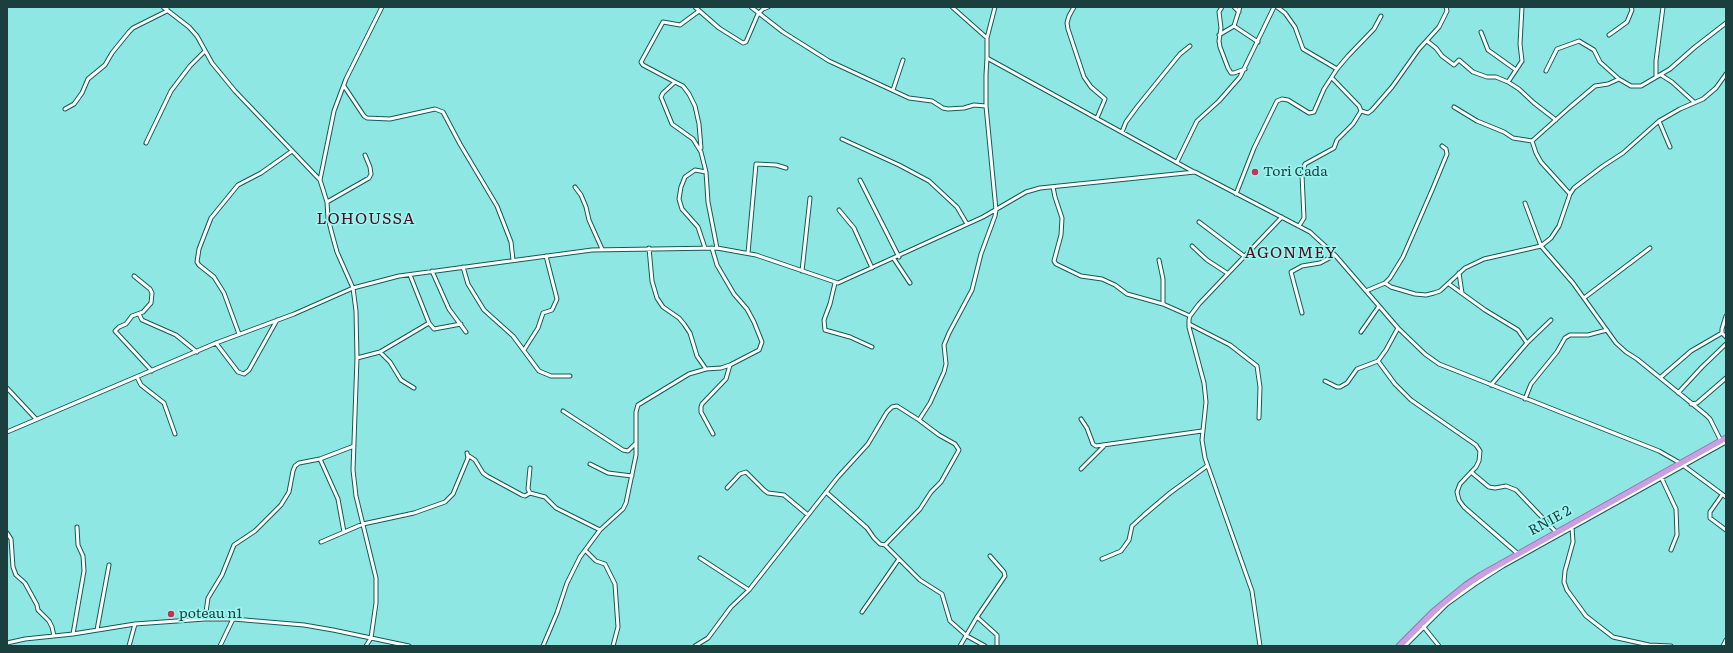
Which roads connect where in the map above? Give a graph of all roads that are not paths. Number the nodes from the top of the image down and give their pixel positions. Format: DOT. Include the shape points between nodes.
graph roads {
  1 [pos="163,7"];
  2 [pos="382,7"];
  3 [pos="696,7"];
  4 [pos="750,7"];
  5 [pos="768,7"];
  6 [pos="952,7"];
  7 [pos="995,7"];
  8 [pos="1074,7"];
  9 [pos="1222,7"];
  10 [pos="1234,7"];
  11 [pos="1240,7"];
  12 [pos="1276,7"];
  13 [pos="1446,7"];
  14 [pos="1522,7"];
  15 [pos="1631,7"];
  16 [pos="1663,7"];
  17 [pos="167,9"];
  18 [pos="699,11"];
  19 [pos="1239,12"];
  20 [pos="758,14"];
  21 [pos="1381,16"];
  22 [pos="1726,23"];
  23 [pos="1234,26"];
  24 [pos="1481,32"];
  25 [pos="1220,35"];
  26 [pos="1609,36"];
  27 [pos="987,38"];
  28 [pos="1258,42"];
  29 [pos="1427,42"];
  30 [pos="1190,46"];
  31 [pos="205,51"];
  32 [pos="987,58"];
  33 [pos="903,60"];
  34 [pos="1244,69"];
  35 [pos="1337,69"];
  36 [pos="1516,70"];
  37 [pos="1546,70"];
  38 [pos="1726,74"];
  39 [pos="1661,75"];
  40 [pos="1656,77"];
  41 [pos="1332,78"];
  42 [pos="1619,79"];
  43 [pos="675,82"];
  44 [pos="1508,82"];
  45 [pos="344,86"];
  46 [pos="893,90"];
  47 [pos="1694,102"];
  48 [pos="986,106"];
  49 [pos="1454,107"];
  50 [pos="65,109"];
  51 [pos="1361,111"];
  52 [pos="1097,118"];
  53 [pos="1556,120"];
  54 [pos="1659,121"];
  55 [pos="1122,132"];
  56 [pos="842,139"];
  57 [pos="1532,141"];
  58 [pos="146,143"];
  59 [pos="1442,146"];
  60 [pos="1670,147"];
  61 [pos="292,151"];
  62 [pos="701,152"];
  63 [pos="365,155"];
  64 [pos="1177,162"];
  65 [pos="786,168"];
  66 [pos="706,172"];
  67 [pos="1195,172"];
  68 [pos="320,180"];
  69 [pos="860,180"];
  70 [pos="575,187"];
  71 [pos="1053,187"];
  72 [pos="1236,194"];
  73 [pos="1570,194"];
  74 [pos="810,198"];
  75 [pos="328,202"];
  76 [pos="1525,203"];
  77 [pos="839,210"];
  78 [pos="996,210"];
  79 [pos="1282,217"];
  80 [pos="1199,222"];
  81 [pos="967,224"];
  82 [pos="1299,226"];
  83 [pos="1192,246"];
  84 [pos="1541,246"];
  85 [pos="649,248"];
  86 [pos="705,248"];
  87 [pos="712,248"];
  88 [pos="717,248"];
  89 [pos="1650,248"];
  90 [pos="602,249"];
  91 [pos="748,253"];
  92 [pos="1335,255"];
  93 [pos="546,256"];
  94 [pos="899,256"];
  95 [pos="1244,256"];
  96 [pos="894,259"];
  97 [pos="513,260"];
  98 [pos="1159,260"];
  99 [pos="463,267"];
  100 [pos="872,268"];
  101 [pos="802,271"];
  102 [pos="432,272"];
  103 [pos="1227,273"];
  104 [pos="1459,273"];
  105 [pos="410,275"];
  106 [pos="134,276"];
  107 [pos="834,283"];
  108 [pos="910,283"];
  109 [pos="1385,283"];
  110 [pos="1449,284"];
  111 [pos="353,288"];
  112 [pos="1366,291"];
  113 [pos="1462,293"];
  114 [pos="1584,298"];
  115 [pos="1163,304"];
  116 [pos="1379,306"];
  117 [pos="1302,313"];
  118 [pos="138,314"];
  119 [pos="1190,316"];
  120 [pos="1726,316"];
  121 [pos="277,320"];
  122 [pos="1551,320"];
  123 [pos="429,323"];
  124 [pos="461,324"];
  125 [pos="1189,324"];
  126 [pos="1398,328"];
  127 [pos="1607,330"];
  128 [pos="466,332"];
  129 [pos="1361,332"];
  130 [pos="1722,333"];
  131 [pos="239,334"];
  132 [pos="1726,337"];
  133 [pos="1527,342"];
  134 [pos="216,343"];
  135 [pos="1726,344"];
  136 [pos="872,347"];
  137 [pos="524,350"];
  138 [pos="197,352"];
  139 [pos="380,352"];
  140 [pos="357,358"];
  141 [pos="1378,361"];
  142 [pos="730,365"];
  143 [pos="706,369"];
  144 [pos="152,371"];
  145 [pos="570,376"];
  146 [pos="137,377"];
  147 [pos="1660,377"];
  148 [pos="1726,378"];
  149 [pos="1325,381"];
  150 [pos="1491,385"];
  151 [pos="7,388"];
  152 [pos="414,388"];
  153 [pos="1678,393"];
  154 [pos="1525,399"];
  155 [pos="1691,404"];
  156 [pos="563,411"];
  157 [pos="1259,418"];
  158 [pos="36,419"];
  159 [pos="1081,419"];
  160 [pos="919,420"];
  161 [pos="1202,431"];
  162 [pos="7,432"];
  163 [pos="175,434"];
  164 [pos="713,434"];
  165 [pos="1724,440"];
  166 [pos="636,443"];
  167 [pos="354,446"];
  168 [pos="1104,446"];
  169 [pos="628,451"];
  170 [pos="636,455"];
  171 [pos="320,459"];
  172 [pos="590,464"];
  173 [pos="1682,465"];
  174 [pos="1207,466"];
  175 [pos="530,468"];
  176 [pos="1081,469"];
  177 [pos="1471,472"];
  178 [pos="632,476"];
  179 [pos="1660,477"];
  180 [pos="727,488"];
  181 [pos="826,492"];
  182 [pos="530,493"];
  183 [pos="1722,495"];
  184 [pos="1726,497"];
  185 [pos="808,515"];
  186 [pos="363,524"];
  187 [pos="1572,525"];
  188 [pos="77,527"];
  189 [pos="600,530"];
  190 [pos="1726,530"];
  191 [pos="344,532"];
  192 [pos="1556,532"];
  193 [pos="7,533"];
  194 [pos="321,542"];
  195 [pos="885,545"];
  196 [pos="585,550"];
  197 [pos="1671,550"];
  198 [pos="1517,553"];
  199 [pos="990,556"];
  200 [pos="700,558"];
  201 [pos="1102,559"];
  202 [pos="900,560"];
  203 [pos="109,565"];
  204 [pos="749,590"];
  205 [pos="862,612"];
  206 [pos="977,617"];
  207 [pos="205,619"];
  208 [pos="233,619"];
  209 [pos="134,624"];
  210 [pos="1422,625"];
  211 [pos="97,630"];
  212 [pos="73,634"];
  213 [pos="54,636"];
  214 [pos="967,636"];
  215 [pos="371,638"];
  216 [pos="1726,640"];
  217 [pos="7,643"];
  218 [pos="1639,644"];
  219 [pos="129,646"];
  220 [pos="220,646"];
  221 [pos="366,646"];
  222 [pos="409,646"];
  223 [pos="543,646"];
  224 [pos="613,646"];
  225 [pos="695,646"];
  226 [pos="960,646"];
  227 [pos="985,646"];
  228 [pos="997,646"];
  229 [pos="1260,646"];
  230 [pos="1399,646"];
  231 [pos="1405,646"];
  232 [pos="1439,646"];
  233 [pos="1649,646"];
  234 [pos="1671,646"];
  235 [pos="1723,646"];
  1 -- 17 [label="street"];
  2 -- 45 [label="street"];
  3 -- 18 [label="street"];
  4 -- 20 [label="street"];
  5 -- 20 [label="street"];
  6 -- 27 [label="street"];
  7 -- 27 [label="street"];
  8 -- 52 [label="street" via="1068,16 1068,29 1084,77 1105,100"];
  9 -- 25 [label="street" via="1219,12"];
  10 -- 19 [label="street"];
  11 -- 19 [label="street"];
  12 -- 28 [label="street"];
  12 -- 35 [label="street" via="1295,27 1303,49"];
  13 -- 29 [label="street" via="1444,19"];
  14 -- 36 [label="street" via="1520,44 1523,56"];
  15 -- 26 [label="street" via="1627,22"];
  16 -- 40 [label="street"];
  17 -- 31 [label="street" via="189,27"];
  17 -- 50 [label="street" via="129,32 105,65 88,79 74,104"];
  18 -- 20 [label="street" via="743,43 746,42"];
  18 -- 43 [label="street" via="680,25 663,22 641,62"];
  19 -- 23 [label="street"];
  20 -- 46 [label="street" via="829,61"];
  21 -- 35 [label="street" via="1374,29"];
  22 -- 39 [label="street"];
  23 -- 25 [label="street"];
  23 -- 28 [label="street"];
  24 -- 36 [label="street" via="1488,50"];
  25 -- 34 [label="street" via="1220,47 1230,71 1234,73"];
  27 -- 32 [label="street"];
  28 -- 34 [label="street"];
  29 -- 44 [label="street" via="1454,65 1459,60 1473,72"];
  29 -- 51 [label="street" via="1380,102 1368,113"];
  30 -- 55 [label="street" via="1180,54 1137,107"];
  31 -- 58 [label="street" via="171,91"];
  31 -- 61 [label="street" via="235,91"];
  32 -- 48 [label="street"];
  32 -- 52 [label="street"];
  33 -- 46 [label="street"];
  34 -- 64 [label="street" via="1219,101 1197,121"];
  35 -- 41 [label="street"];
  36 -- 44 [label="street"];
  37 -- 42 [label="street" via="1557,49 1579,41 1594,50 1600,62"];
  38 -- 47 [label="street" via="1707,96"];
  39 -- 40 [label="street"];
  39 -- 47 [label="street"];
  40 -- 42 [label="street" via="1645,84 1635,86"];
  41 -- 51 [label="street"];
  41 -- 72 [label="street" via="1312,114 1288,100 1277,101 1254,148"];
  42 -- 53 [label="street" via="1595,86"];
  43 -- 62 [label="street" via="683,86 695,106"];
  43 -- 62 [label="street" via="661,97 672,124 693,139"];
  44 -- 53 [label="street"];
  45 -- 68 [label="street" via="334,111"];
  45 -- 97 [label="street" via="367,118 390,119 432,109 444,112 497,206 510,242"];
  46 -- 48 [label="street" via="908,98 932,101 948,109"];
  47 -- 54 [label="street"];
  48 -- 78 [label="street"];
  49 -- 57 [label="street" via="1513,138"];
  51 -- 82 [label="street" via="1353,124 1337,140 1334,148 1305,164 1302,176 1304,218"];
  52 -- 55 [label="street"];
  53 -- 57 [label="street"];
  54 -- 60 [label="street"];
  54 -- 73 [label="street" via="1622,153 1581,182"];
  55 -- 64 [label="street"];
  56 -- 81 [label="street" via="929,182 957,207"];
  57 -- 73 [label="street" via="1541,162"];
  59 -- 109 [label="street" via="1447,154 1433,188 1403,257"];
  61 -- 68 [label="street"];
  61 -- 131 [label="street" via="261,173 238,185 211,218 199,249 197,262 214,277 224,293"];
  62 -- 66 [label="street"];
  63 -- 75 [label="street" via="370,167 369,178"];
  64 -- 67 [label="street"];
  65 -- 91 [label="street" via="756,164"];
  66 -- 86 [label="street" via="695,170 685,177 679,199 682,209 698,227"];
  66 -- 88 [label="street" via="708,202"];
  67 -- 71 [label="street"];
  67 -- 72 [label="street"];
  68 -- 75 [label="street"];
  69 -- 94 [label="street"];
  70 -- 90 [label="street" via="581,195"];
  71 -- 78 [label="street" via="1026,192"];
  71 -- 115 [label="street" via="1062,218 1061,235 1054,261 1056,264 1081,276 1115,285 1127,294"];
  72 -- 79 [label="street"];
  73 -- 84 [label="street" via="1559,226 1551,238"];
  74 -- 101 [label="street"];
  75 -- 111 [label="street" via="328,218 337,252"];
  76 -- 84 [label="street"];
  77 -- 100 [label="street" via="854,228"];
  78 -- 81 [label="street"];
  78 -- 160 [label="street" via="972,290 944,345 944,372"];
  79 -- 82 [label="street"];
  79 -- 95 [label="street"];
  80 -- 95 [label="street"];
  81 -- 94 [label="street"];
  82 -- 92 [label="street" via="1310,232"];
  83 -- 103 [label="street"];
  84 -- 104 [label="street" via="1484,259"];
  84 -- 114 [label="street"];
  85 -- 86 [label="street"];
  85 -- 90 [label="street"];
  85 -- 143 [label="street" via="652,281 658,298 663,307 684,324 690,333 697,356"];
  86 -- 87 [label="street"];
  87 -- 88 [label="street"];
  87 -- 142 [label="street" via="717,265 754,322 762,342 759,350"];
  88 -- 91 [label="street"];
  89 -- 114 [label="street"];
  90 -- 93 [label="street"];
  91 -- 101 [label="street"];
  92 -- 112 [label="street"];
  92 -- 117 [label="street" via="1291,272"];
  93 -- 97 [label="street"];
  93 -- 137 [label="street" via="557,298 552,310 543,313 538,328"];
  94 -- 96 [label="street"];
  95 -- 103 [label="street"];
  96 -- 100 [label="street"];
  96 -- 108 [label="street"];
  97 -- 99 [label="street"];
  98 -- 115 [label="street" via="1163,279"];
  99 -- 102 [label="street"];
  99 -- 137 [label="street" via="468,284 484,310 513,336"];
  100 -- 107 [label="street" via="845,282"];
  101 -- 107 [label="street"];
  102 -- 105 [label="street"];
  102 -- 124 [label="street" via="449,309"];
  103 -- 119 [label="street"];
  104 -- 110 [label="street"];
  104 -- 113 [label="street"];
  105 -- 111 [label="street"];
  105 -- 123 [label="street"];
  106 -- 118 [label="street" via="152,293 149,307"];
  107 -- 136 [label="street" via="824,320 826,330"];
  109 -- 110 [label="street" via="1391,287 1426,295 1440,291"];
  109 -- 112 [label="street"];
  110 -- 113 [label="street"];
  111 -- 121 [label="street"];
  111 -- 140 [label="street"];
  112 -- 116 [label="street"];
  113 -- 133 [label="street" via="1518,330"];
  114 -- 127 [label="street"];
  115 -- 119 [label="street"];
  116 -- 126 [label="street"];
  116 -- 129 [label="street"];
  118 -- 138 [label="street" via="142,320 176,335"];
  118 -- 144 [label="street" via="115,331"];
  119 -- 125 [label="street"];
  120 -- 130 [label="street"];
  121 -- 131 [label="street"];
  121 -- 134 [label="street" via="244,374 238,372"];
  122 -- 133 [label="street"];
  123 -- 124 [label="street" via="434,329"];
  123 -- 139 [label="street"];
  124 -- 128 [label="street"];
  125 -- 157 [label="street" via="1230,344 1257,366 1260,387"];
  125 -- 161 [label="street" via="1204,384 1206,402"];
  126 -- 141 [label="street"];
  126 -- 150 [label="street" via="1439,364"];
  127 -- 147 [label="street" via="1626,352"];
  127 -- 154 [label="street" via="1565,338 1531,384"];
  130 -- 132 [label="street"];
  130 -- 147 [label="street" via="1691,351"];
  131 -- 134 [label="street"];
  133 -- 150 [label="street"];
  134 -- 138 [label="street"];
  135 -- 153 [label="street"];
  137 -- 145 [label="street" via="532,363 543,373 551,376"];
  138 -- 144 [label="street"];
  139 -- 140 [label="street"];
  139 -- 152 [label="street" via="401,380"];
  140 -- 167 [label="street"];
  141 -- 149 [label="street" via="1358,369 1347,383 1340,387"];
  141 -- 177 [label="street" via="1411,400 1476,445 1480,451 1479,461"];
  142 -- 143 [label="street"];
  142 -- 164 [label="street" via="726,378 701,407 701,412"];
  143 -- 166 [label="street" via="684,377 638,405"];
  144 -- 146 [label="street"];
  146 -- 158 [label="street"];
  146 -- 163 [label="street" via="141,385 164,403"];
  147 -- 153 [label="street"];
  148 -- 155 [label="street" via="1697,403"];
  150 -- 154 [label="street"];
  151 -- 158 [label="street"];
  153 -- 155 [label="street"];
  154 -- 173 [label="street" via="1659,451"];
  155 -- 165 [label="street" via="1710,419"];
  156 -- 169 [label="street"];
  158 -- 162 [label="street"];
  159 -- 168 [label="street" via="1093,444"];
  160 -- 181 [label="street" via="897,406 892,407 883,417 868,444"];
  160 -- 195 [label="street" via="955,444 959,450 941,482 920,509"];
  161 -- 168 [label="street"];
  161 -- 174 [label="street"];
  165 -- 173 [label="highway, RNIE 2 / RNIE 2"];
  166 -- 169 [label="street"];
  166 -- 170 [label="street"];
  167 -- 171 [label="street"];
  167 -- 186 [label="street" via="356,496"];
  168 -- 176 [label="street"];
  169 -- 170 [label="street"];
  170 -- 178 [label="street"];
  171 -- 191 [label="street" via="338,499"];
  171 -- 207 [label="street" via="295,466 289,492 281,505 255,531 234,545 222,575 208,598"];
  172 -- 178 [label="street" via="608,473"];
  173 -- 179 [label="highway, RNIE 2 / RNIE 2"];
  173 -- 183 [label="street"];
  174 -- 201 [label="street" via="1151,508 1132,526 1129,540 1121,551"];
  174 -- 229 [label="street" via="1252,591"];
  175 -- 182 [label="street"];
  177 -- 192 [label="street" via="1489,487 1506,486 1516,490"];
  177 -- 198 [label="street" via="1460,484 1457,492 1459,500"];
  178 -- 189 [label="street" via="623,509"];
  179 -- 187 [label="highway, RNIE 2 / RNIE 2"];
  179 -- 197 [label="street" via="1676,509 1677,535"];
  180 -- 185 [label="street" via="740,474 746,472 768,493 784,496"];
  181 -- 185 [label="street"];
  181 -- 195 [label="street" via="868,528 880,544"];
  182 -- 186 [label="street" via="522,496 482,473 475,460 468,454 452,494 445,502 414,513"];
  182 -- 189 [label="street" via="545,497 556,508"];
  183 -- 184 [label="street"];
  183 -- 190 [label="street" via="1710,512 1710,518"];
  185 -- 204 [label="street"];
  186 -- 191 [label="street"];
  186 -- 215 [label="street" via="376,578 376,603"];
  187 -- 192 [label="highway, RNIE 2 / RNIE 2"];
  187 -- 210 [label="street" via="1475,584"];
  187 -- 218 [label="street" via="1573,542 1564,582 1567,590 1586,616 1606,632 1613,637"];
  188 -- 212 [label="street" via="84,572"];
  189 -- 196 [label="street"];
  191 -- 194 [label="street"];
  192 -- 198 [label="highway, RNIE 2 / RNIE 2"];
  193 -- 213 [label="street" via="11,539 16,575 30,591 38,610 49,621"];
  195 -- 202 [label="street"];
  196 -- 223 [label="street" via="571,573"];
  196 -- 224 [label="street" via="596,561 605,564 615,584 618,627"];
  198 -- 210 [label="highway, RNIE 2 / RNIE 2" via="1466,585"];
  199 -- 206 [label="street" via="1005,576"];
  200 -- 204 [label="street"];
  202 -- 205 [label="street"];
  202 -- 214 [label="street" via="920,580 943,595 950,621"];
  203 -- 211 [label="street"];
  204 -- 225 [label="street" via="731,607 708,638"];
  206 -- 214 [label="street"];
  206 -- 228 [label="street" via="997,635"];
  207 -- 208 [label="street"];
  207 -- 209 [label="street"];
  208 -- 215 [label="street" via="304,625"];
  208 -- 220 [label="street"];
  209 -- 211 [label="street"];
  209 -- 219 [label="street"];
  210 -- 230 [label="highway, RNIE 2 / RNIE 2"];
  210 -- 231 [label="street"];
  210 -- 232 [label="street"];
  211 -- 212 [label="street"];
  212 -- 213 [label="street"];
  213 -- 217 [label="street"];
  214 -- 226 [label="street"];
  214 -- 227 [label="street"];
  215 -- 221 [label="street"];
  215 -- 222 [label="street"];
  216 -- 235 [label="street"];
  218 -- 233 [label="street"];
  233 -- 234 [label="street"];
}
